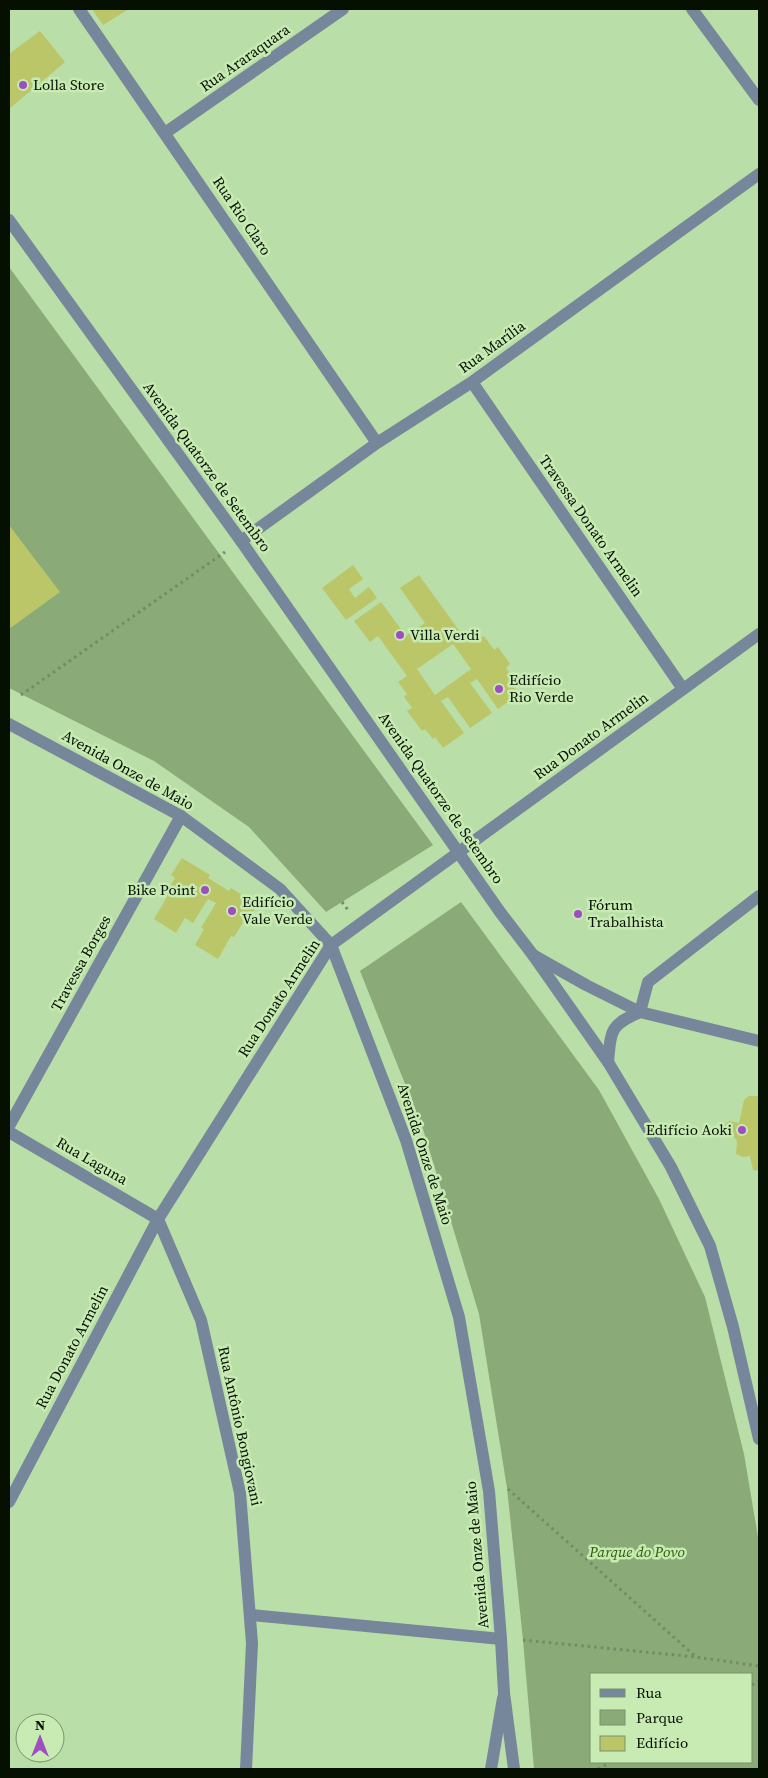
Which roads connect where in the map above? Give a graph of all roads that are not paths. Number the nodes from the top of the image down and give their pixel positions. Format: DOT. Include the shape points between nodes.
graph roads {
  1 [pos="79,9"];
  2 [pos="343,9"];
  3 [pos="692,9"];
  4 [pos="759,100"];
  5 [pos="165,133"];
  6 [pos="759,174"];
  7 [pos="9,220"];
  8 [pos="472,382"];
  9 [pos="378,443"];
  10 [pos="241,541"];
  11 [pos="759,634"];
  12 [pos="683,689"];
  13 [pos="9,724"];
  14 [pos="181,816"];
  15 [pos="459,852"];
  16 [pos="759,896"];
  17 [pos="331,945"];
  18 [pos="533,955"];
  19 [pos="640,1012"];
  20 [pos="759,1042"];
  21 [pos="608,1062"];
  22 [pos="9,1126"];
  23 [pos="9,1132"];
  24 [pos="158,1219"];
  25 [pos="759,1439"];
  26 [pos="9,1502"];
  27 [pos="251,1615"];
  28 [pos="502,1639"];
  29 [pos="504,1693"];
  30 [pos="246,1769"];
  31 [pos="491,1769"];
  32 [pos="514,1769"];
  1 -- 5 [label="street, Rua Rio Claro"];
  2 -- 5 [label="street, Rua Araraquara"];
  3 -- 4 [label="street"];
  5 -- 9 [label="street, Rua Rio Claro"];
  6 -- 8 [label="street, Rua Marília"];
  7 -- 10 [label="street, Avenida Quatorze de Setembro"];
  8 -- 9 [label="street, Rua Marília"];
  8 -- 12 [label="street, Travessa Donato Armelin"];
  9 -- 10 [label="street, Rua Marília"];
  10 -- 15 [label="street, Avenida Quatorze de Setembro"];
  11 -- 12 [label="street, Rua Donato Armelin"];
  12 -- 15 [label="street, Rua Donato Armelin"];
  13 -- 14 [label="street, Avenida Onze de Maio"];
  14 -- 17 [label="street, Avenida Onze de Maio" via="280,889"];
  14 -- 22 [label="street, Travessa Borges"];
  15 -- 17 [label="street, Rua Donato Armelin"];
  15 -- 18 [label="street, Avenida Quatorze de Setembro"];
  16 -- 19 [label="street" via="648,982"];
  17 -- 24 [label="street, Rua Donato Armelin"];
  17 -- 28 [label="street, Avenida Onze de Maio" via="406,1140 460,1317 489,1490"];
  18 -- 19 [label="street"];
  18 -- 21 [label="street, Avenida Quatorze de Setembro"];
  19 -- 20 [label="street"];
  19 -- 21 [label="street" via="623,1019 613,1028"];
  21 -- 25 [label="street, Avenida Quatorze de Setembro" via="671,1167 710,1246 734,1327"];
  23 -- 24 [label="street, Rua Laguna"];
  24 -- 26 [label="street, Rua Donato Armelin"];
  24 -- 27 [label="street, Rua Antônio Bongiovani" via="201,1320 240,1493"];
  27 -- 28 [label="street"];
  27 -- 30 [label="street, Rua Antônio Bongiovani"];
  28 -- 29 [label="street, Avenida Onze de Maio"];
  29 -- 31 [label="street"];
  29 -- 32 [label="street, Avenida Onze de Maio"];
}
